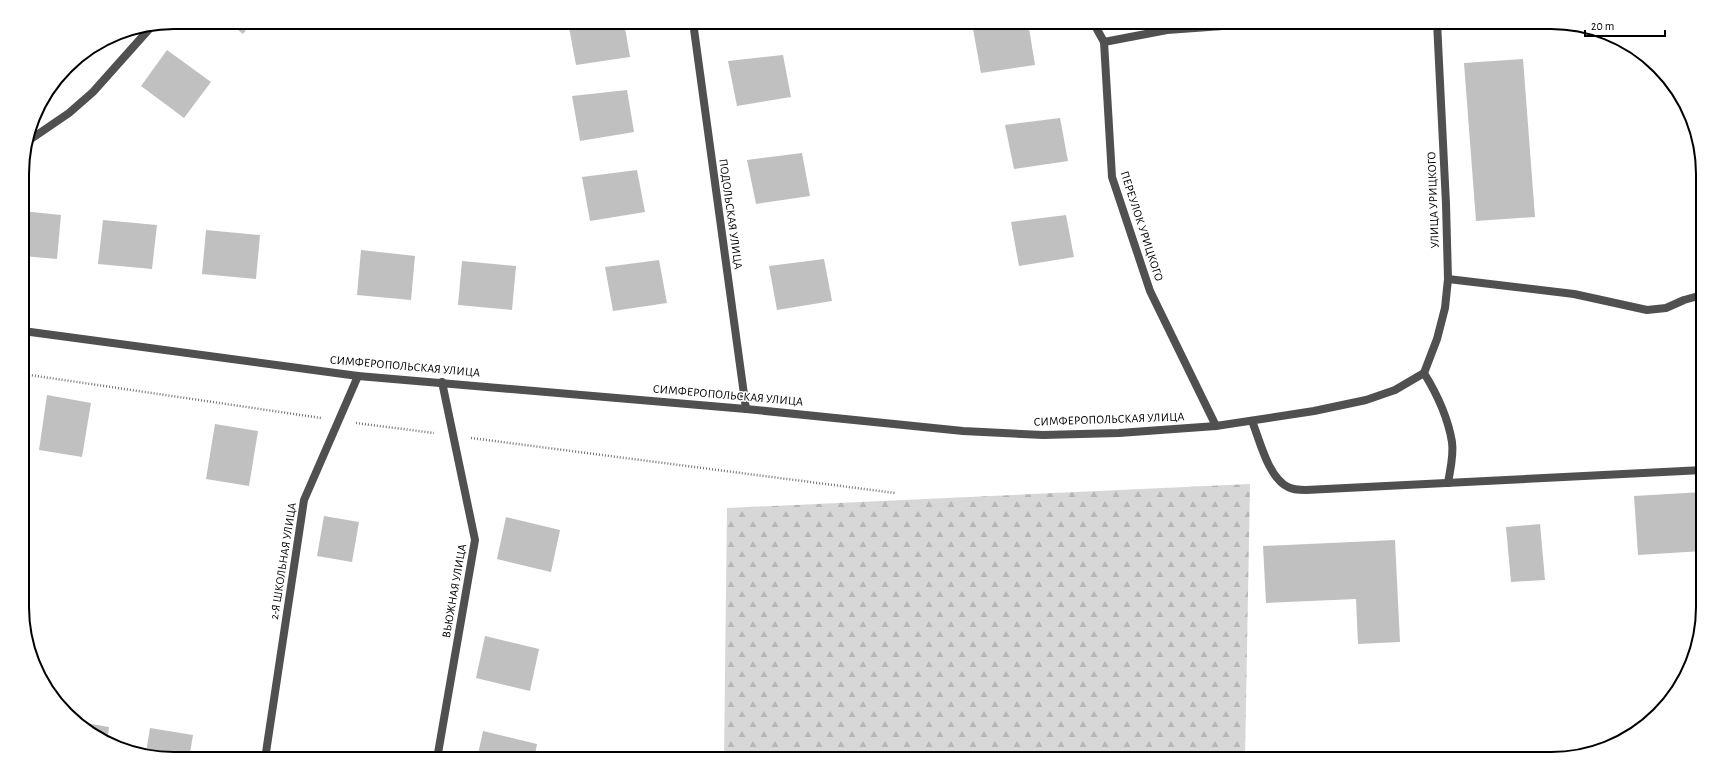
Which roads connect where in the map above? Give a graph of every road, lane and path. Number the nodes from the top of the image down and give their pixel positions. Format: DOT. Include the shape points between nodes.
graph roads {
  1 [pos="694,29"];
  2 [pos="1096,29"];
  3 [pos="1181,29"];
  4 [pos="1437,29"];
  5 [pos="146,32"];
  6 [pos="1104,42"];
  7 [pos="34,137"];
  8 [pos="1448,279"];
  9 [pos="1696,297"];
  10 [pos="29,332"];
  11 [pos="1424,373"];
  12 [pos="358,376"];
  13 [pos="442,382"];
  14 [pos="746,408"];
  15 [pos="1252,421"];
  16 [pos="1216,426"];
  17 [pos="1696,470"];
  18 [pos="1448,483"];
  19 [pos="266,752"];
  20 [pos="438,752"];
  1 -- 14 [label="street, ПОДОЛЬСКАЯ УЛИЦА"];
  2 -- 6 [label="street, ПЕРЕУЛОК УРИЦКОГО"];
  3 -- 6 [label="street"];
  4 -- 8 [label="street, УЛИЦА УРИЦКОГО"];
  5 -- 7 [label="street" via="93,92 69,114"];
  6 -- 16 [label="street, ПЕРЕУЛОК УРИЦКОГО" via="1112,177 1150,291"];
  8 -- 9 [label="street" via="1574,294 1647,310 1666,308"];
  8 -- 11 [label="street, УЛИЦА УРИЦКОГО" via="1445,308"];
  10 -- 12 [label="street, СИМФЕРОПОЛЬСКАЯ УЛИЦА"];
  11 -- 15 [label="street, СИМФЕРОПОЛЬСКАЯ УЛИЦА" via="1394,390 1366,400"];
  11 -- 18 [label="street" via="1436,393 1452,443"];
  12 -- 13 [label="street, СИМФЕРОПОЛЬСКАЯ УЛИЦА"];
  12 -- 19 [label="street, 2-Я ШКОЛЬНАЯ УЛИЦА" via="304,500"];
  13 -- 14 [label="street, СИМФЕРОПОЛЬСКАЯ УЛИЦА"];
  13 -- 20 [label="street, ВЬЮЖНАЯ УЛИЦА" via="475,540"];
  14 -- 16 [label="street, СИМФЕРОПОЛЬСКАЯ УЛИЦА" via="963,431 1043,435"];
  15 -- 16 [label="street, СИМФЕРОПОЛЬСКАЯ УЛИЦА"];
  15 -- 18 [label="street" via="1272,474 1289,488 1306,490"];
  17 -- 18 [label="street"];
}
